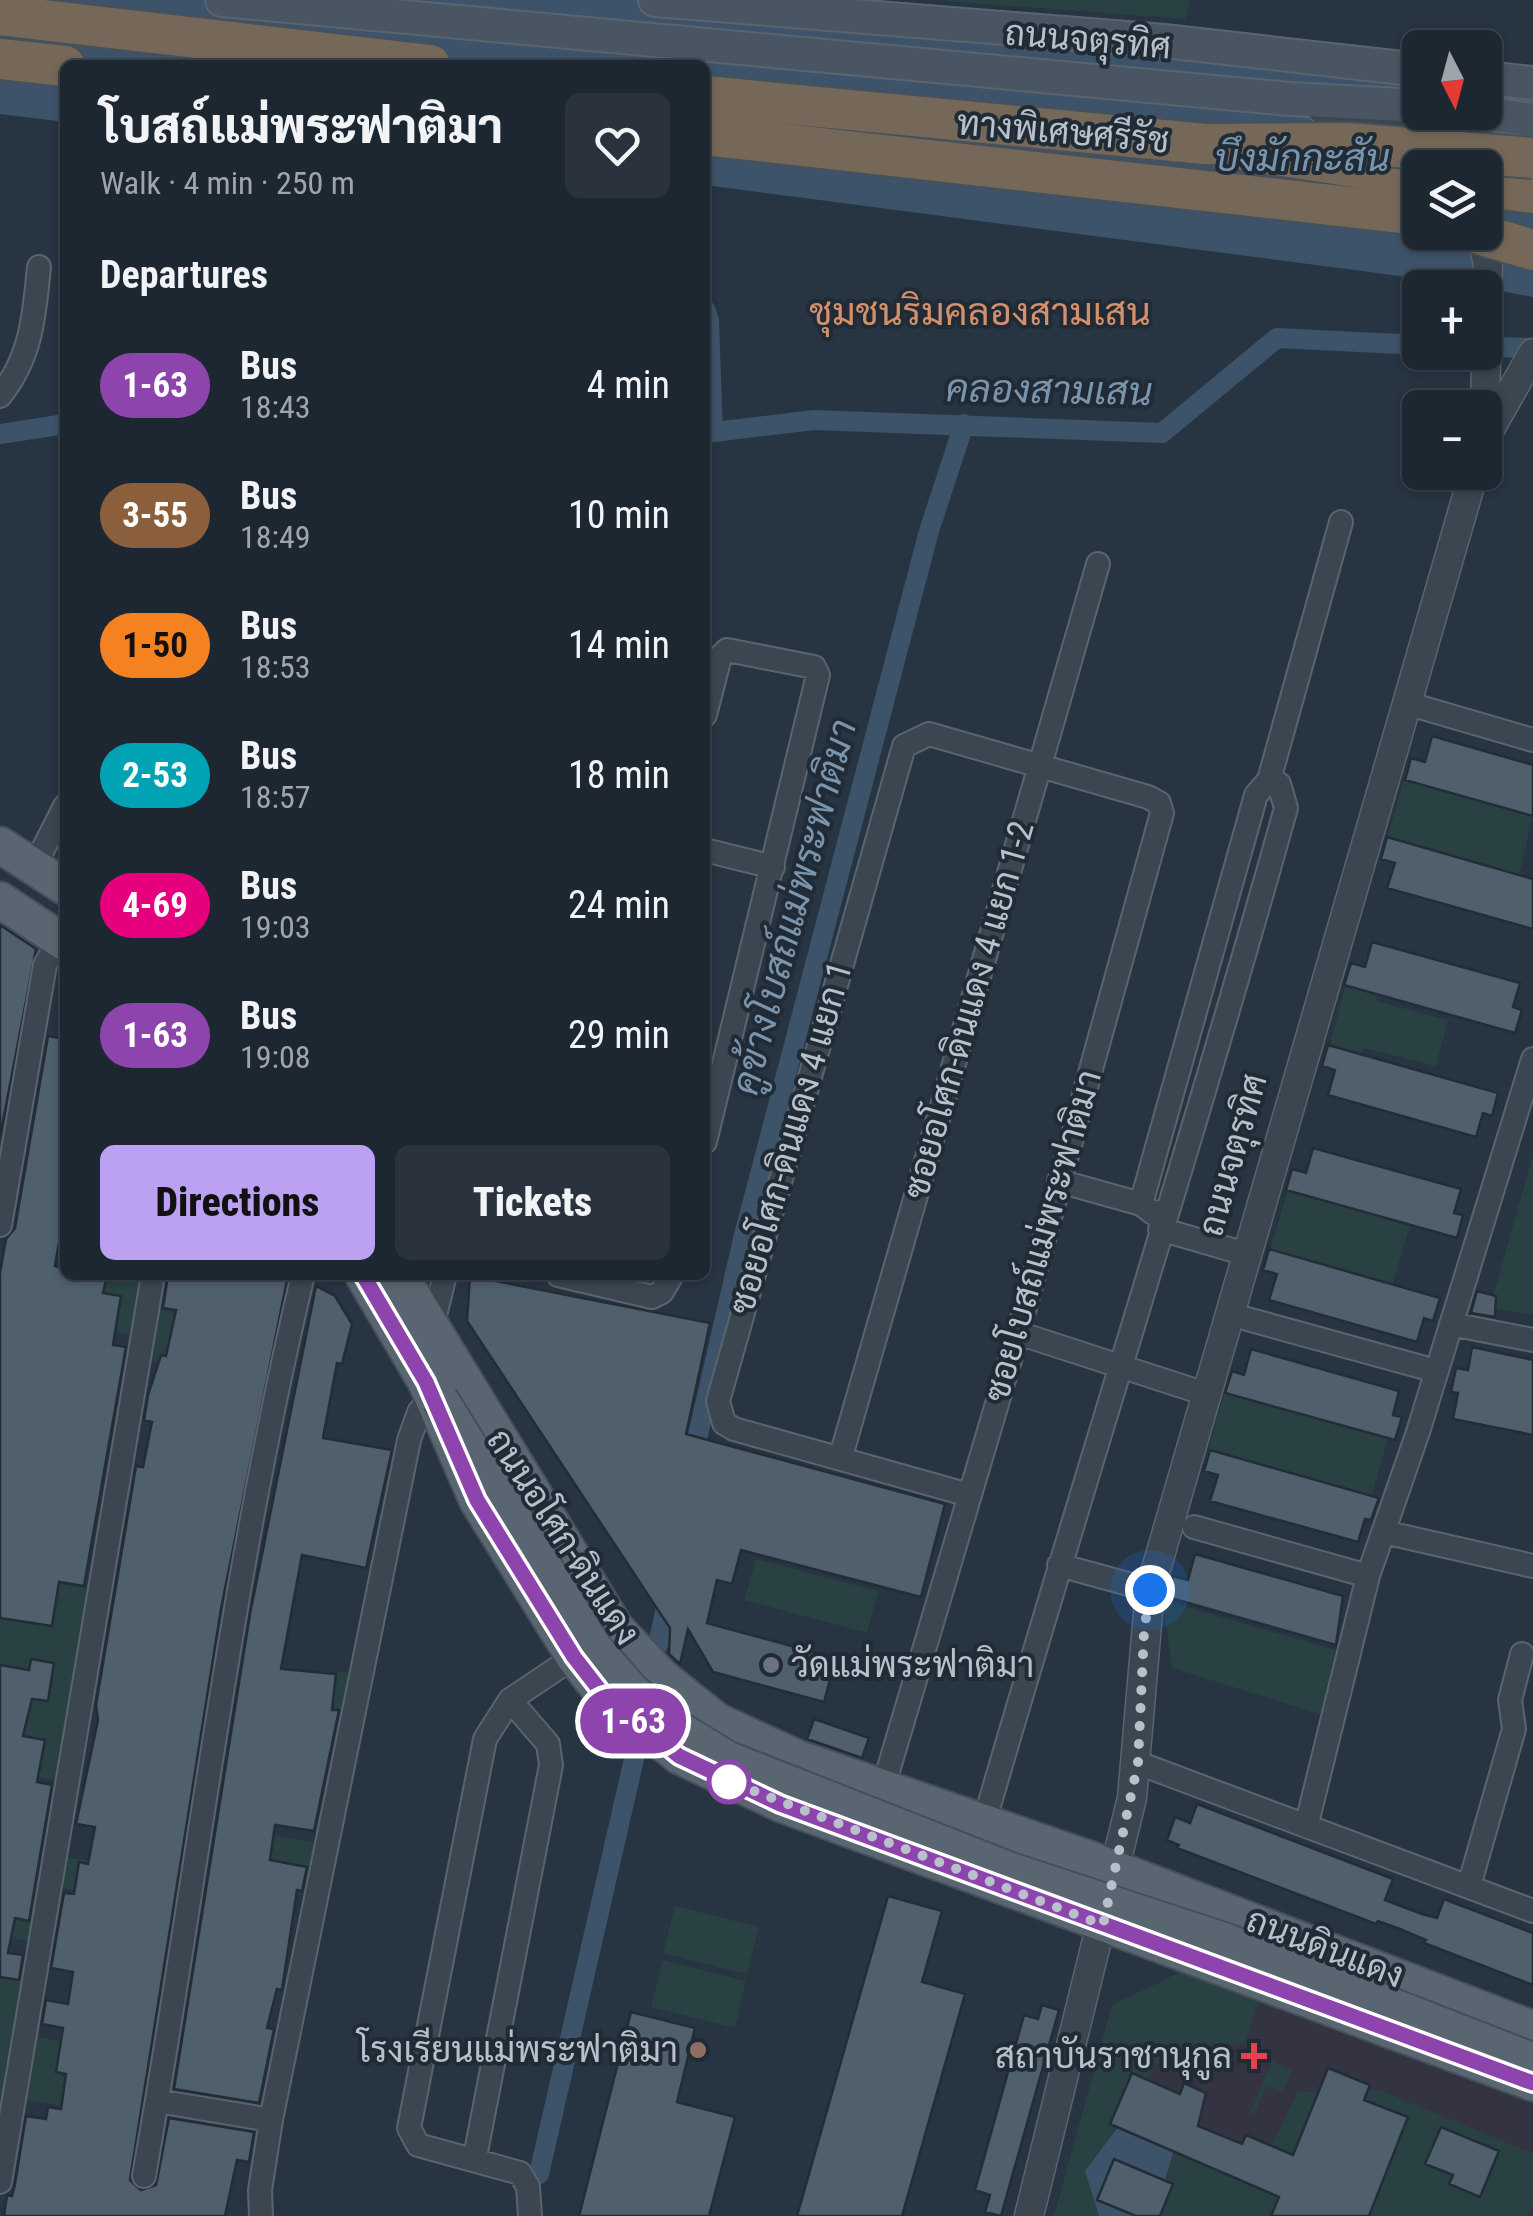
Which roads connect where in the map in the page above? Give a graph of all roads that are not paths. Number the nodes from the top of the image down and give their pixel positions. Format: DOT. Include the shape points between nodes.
graph roads {
  1 [pos="69,0"];
  2 [pos="222,0"];
  3 [pos="655,0"];
  4 [pos="0,15"];
  5 [pos="0,40"];
  6 [pos="0,58"];
  7 [pos="387,60"];
  8 [pos="60,65"];
  9 [pos="1402,68"];
  10 [pos="1502,80"];
  11 [pos="1533,83"];
  12 [pos="710,96"];
  13 [pos="1290,100"];
  14 [pos="1402,105"];
  15 [pos="1502,116"];
  16 [pos="1533,120"];
  17 [pos="710,135"];
  18 [pos="1205,144"];
  19 [pos="1428,150"];
  20 [pos="1533,158"];
  21 [pos="1502,189"];
  22 [pos="1533,193"];
  23 [pos="1402,202"];
  24 [pos="1402,205"];
  25 [pos="1502,226"];
  26 [pos="1533,231"];
  27 [pos="1502,241"];
  28 [pos="1485,250"];
  29 [pos="1533,250"];
  30 [pos="40,267"];
  31 [pos="1533,353"];
  32 [pos="1485,390"];
  33 [pos="0,396"];
  34 [pos="1502,408"];
  35 [pos="1469,490"];
  36 [pos="1341,522"];
  37 [pos="1098,564"];
  38 [pos="710,696"];
  39 [pos="1406,703"];
  40 [pos="1533,740"];
  41 [pos="1039,766"];
  42 [pos="1268,780"];
  43 [pos="60,813"];
  44 [pos="0,846"];
  45 [pos="710,851"];
  46 [pos="773,867"];
  47 [pos="17,871"];
  48 [pos="60,885"];
  49 [pos="0,900"];
  50 [pos="60,929"];
  51 [pos="60,931"];
  52 [pos="60,938"];
  53 [pos="1203,995"];
  54 [pos="1232,1003"];
  55 [pos="1533,1059"];
  56 [pos="710,1122"];
  57 [pos="1059,1181"];
  58 [pos="1141,1204"];
  59 [pos="1163,1220"];
  60 [pos="0,1225"];
  61 [pos="1246,1254"];
  62 [pos="153,1280"];
  63 [pos="302,1280"];
  64 [pos="366,1280"];
  65 [pos="403,1280"];
  66 [pos="445,1280"];
  67 [pos="586,1280"];
  68 [pos="670,1280"];
  69 [pos="1229,1314"];
  70 [pos="1452,1324"];
  71 [pos="432,1327"];
  72 [pos="1018,1333"];
  73 [pos="1533,1340"];
  74 [pos="1118,1365"];
  75 [pos="1436,1371"];
  76 [pos="433,1393"];
  77 [pos="1206,1394"];
  78 [pos="841,1456"];
  79 [pos="969,1494"];
  80 [pos="1194,1526"];
  81 [pos="1384,1532"];
  82 [pos="1059,1566"];
  83 [pos="1533,1566"];
  84 [pos="1368,1576"];
  85 [pos="1150,1590"];
  86 [pos="1522,1654"];
  87 [pos="574,1657"];
  88 [pos="510,1700"];
  89 [pos="1138,1763"];
  90 [pos="883,1788"];
  91 [pos="1307,1823"];
  92 [pos="984,1824"];
  93 [pos="1117,1869"];
  94 [pos="1469,1886"];
  95 [pos="1533,1911"];
  96 [pos="1103,1925"];
  97 [pos="1306,1940"];
  98 [pos="1288,1990"];
  99 [pos="1533,2029"];
  100 [pos="1533,2061"];
  101 [pos="1533,2083"];
  102 [pos="157,2100"];
  103 [pos="272,2120"];
  104 [pos="474,2157"];
  105 [pos="144,2176"];
  106 [pos="0,2182"];
  107 [pos="261,2216"];
  108 [pos="530,2216"];
  109 [pos="1028,2216"];
  1 -- 5 [label="main road, bridge"];
  2 -- 13 [label="main road, ถนนจตุรทิศ"];
  3 -- 9 [label="main road, ถนนจตุรทิศ" via="1164,41"];
  4 -- 7 [label="highway, bridge"];
  6 -- 8 [label="highway"];
  10 -- 11 [label="main road"];
  12 -- 18 [label="highway, ทางพิเศษศรีรัช"];
  13 -- 14 [label="main road, ถนนจตุรทิศ"];
  13 -- 19 [label="street, ถนนจตุรทิศ" via="1398,128"];
  15 -- 16 [label="main road"];
  17 -- 24 [label="highway, ทางพิเศษศรีรัช"];
  18 -- 20 [label="highway, bridge" via="1348,144"];
  18 -- 23 [label="highway, ทางพิเศษศรีรัช, bridge"];
  21 -- 22 [label="highway"];
  25 -- 26 [label="highway"];
  27 -- 29 [label="highway, bridge"];
  28 -- 32 [label="street"];
  30 -- 33 [label="street" via="30,345"];
  31 -- 34 [label="street"];
  35 -- 39 [label="street, ถนนจตุรทิศ"];
  36 -- 42 [label="street"];
  37 -- 41 [label="street, ซอยอโศก-ดินแดง 4 แยก 1-2"];
  38 -- 46 [label="street" via="727,650 814,667 818,675"];
  39 -- 40 [label="street"];
  39 -- 61 [label="street, ถนนจตุรทิศ"];
  41 -- 57 [label="street, ซอยโบสถ์แม่พระฟาติมา" via="1148,797 1162,813"];
  41 -- 78 [label="street, ซอยอโศก-ดินแดง 4 แยก 1-2"];
  41 -- 78 [label="street, ซอยอโศก-ดินแดง 4 แยก 1" via="929,734 904,746 732,1340 718,1401 724,1423"];
  42 -- 53 [label="street" via="1256,795"];
  42 -- 54 [label="street" via="1279,784 1286,808"];
  43 -- 47 [label="street"];
  44 -- 47 [label="main road"];
  45 -- 46 [label="street"];
  46 -- 56 [label="street"];
  47 -- 48 [label="main road"];
  47 -- 50 [label="main road"];
  49 -- 51 [label="main road"];
  52 -- 60 [label="street" via="45,965"];
  53 -- 54 [label="street"];
  53 -- 58 [label="street"];
  54 -- 59 [label="street"];
  55 -- 70 [label="street"];
  57 -- 58 [label="street"];
  57 -- 72 [label="street, ซอยโบสถ์แม่พระฟาติมา"];
  58 -- 59 [label="street"];
  59 -- 61 [label="street"];
  59 -- 74 [label="street"];
  61 -- 69 [label="street, ถนนจตุรทิศ"];
  62 -- 106 [label="street"];
  63 -- 102 [label="street" via="207,1778"];
  64 -- 76 [label="main road, ถนนอโศก-ดินแดง"];
  65 -- 71 [label="main road, ถนนอโศก-ดินแดง"];
  66 -- 71 [label="street"];
  67 -- 68 [label="street" via="652,1297"];
  69 -- 75 [label="street"];
  69 -- 77 [label="street, ถนนจตุรทิศ"];
  70 -- 73 [label="street"];
  70 -- 75 [label="street"];
  71 -- 90 [label="main road, ถนนอโศก-ดินแดง" via="590,1589 637,1654 718,1720 796,1758"];
  72 -- 74 [label="street"];
  72 -- 79 [label="street, ซอยโบสถ์แม่พระฟาติมา"];
  74 -- 77 [label="street"];
  74 -- 82 [label="street"];
  75 -- 81 [label="street"];
  76 -- 87 [label="main road, ถนนอโศก-ดินแดง" via="477,1500"];
  76 -- 100 [label="main road, ถนนดินแดง, bridge" via="595,1649 658,1713 727,1759"];
  76 -- 103 [label="street" via="409,1440"];
  77 -- 85 [label="street, ถนนจตุรทิศ"];
  78 -- 79 [label="street, ซอยอโศก-ดินแดง 4 แยก 1"];
  79 -- 90 [label="street, ซอยโบสถ์แม่พระฟาติมา"];
  80 -- 84 [label="street"];
  81 -- 83 [label="street"];
  81 -- 84 [label="street"];
  82 -- 85 [label="street"];
  82 -- 92 [label="street"];
  84 -- 91 [label="street"];
  85 -- 89 [label="street, ถนนจตุรทิศ"];
  86 -- 94 [label="street" via="1510,1700 1514,1729"];
  87 -- 88 [label="street"];
  87 -- 96 [label="main road, ถนนอโศก-ดินแดง" via="641,1728 725,1780"];
  88 -- 104 [label="street" via="548,1744 551,1765"];
  88 -- 104 [label="street" via="485,1739 409,2128 418,2145"];
  89 -- 91 [label="street"];
  89 -- 93 [label="street, ถนนจตุรทิศ"];
  90 -- 92 [label="main road, ถนนอโศก-ดินแดง"];
  91 -- 94 [label="street"];
  92 -- 93 [label="main road, ถนนอโศก-ดินแดง"];
  93 -- 96 [label="street, ถนนจตุรทิศ"];
  93 -- 97 [label="main road, ถนนดินแดง"];
  94 -- 95 [label="street"];
  96 -- 98 [label="main road, ถนนดินแดง"];
  96 -- 109 [label="street, ถนนจตุรทิศ"];
  97 -- 98 [label="main road"];
  97 -- 99 [label="main road, ถนนดินแดง"];
  98 -- 101 [label="main road, ถนนดินแดง"];
  102 -- 103 [label="street"];
  102 -- 105 [label="street"];
  103 -- 107 [label="street"];
  104 -- 108 [label="street" via="520,2173"];
}
